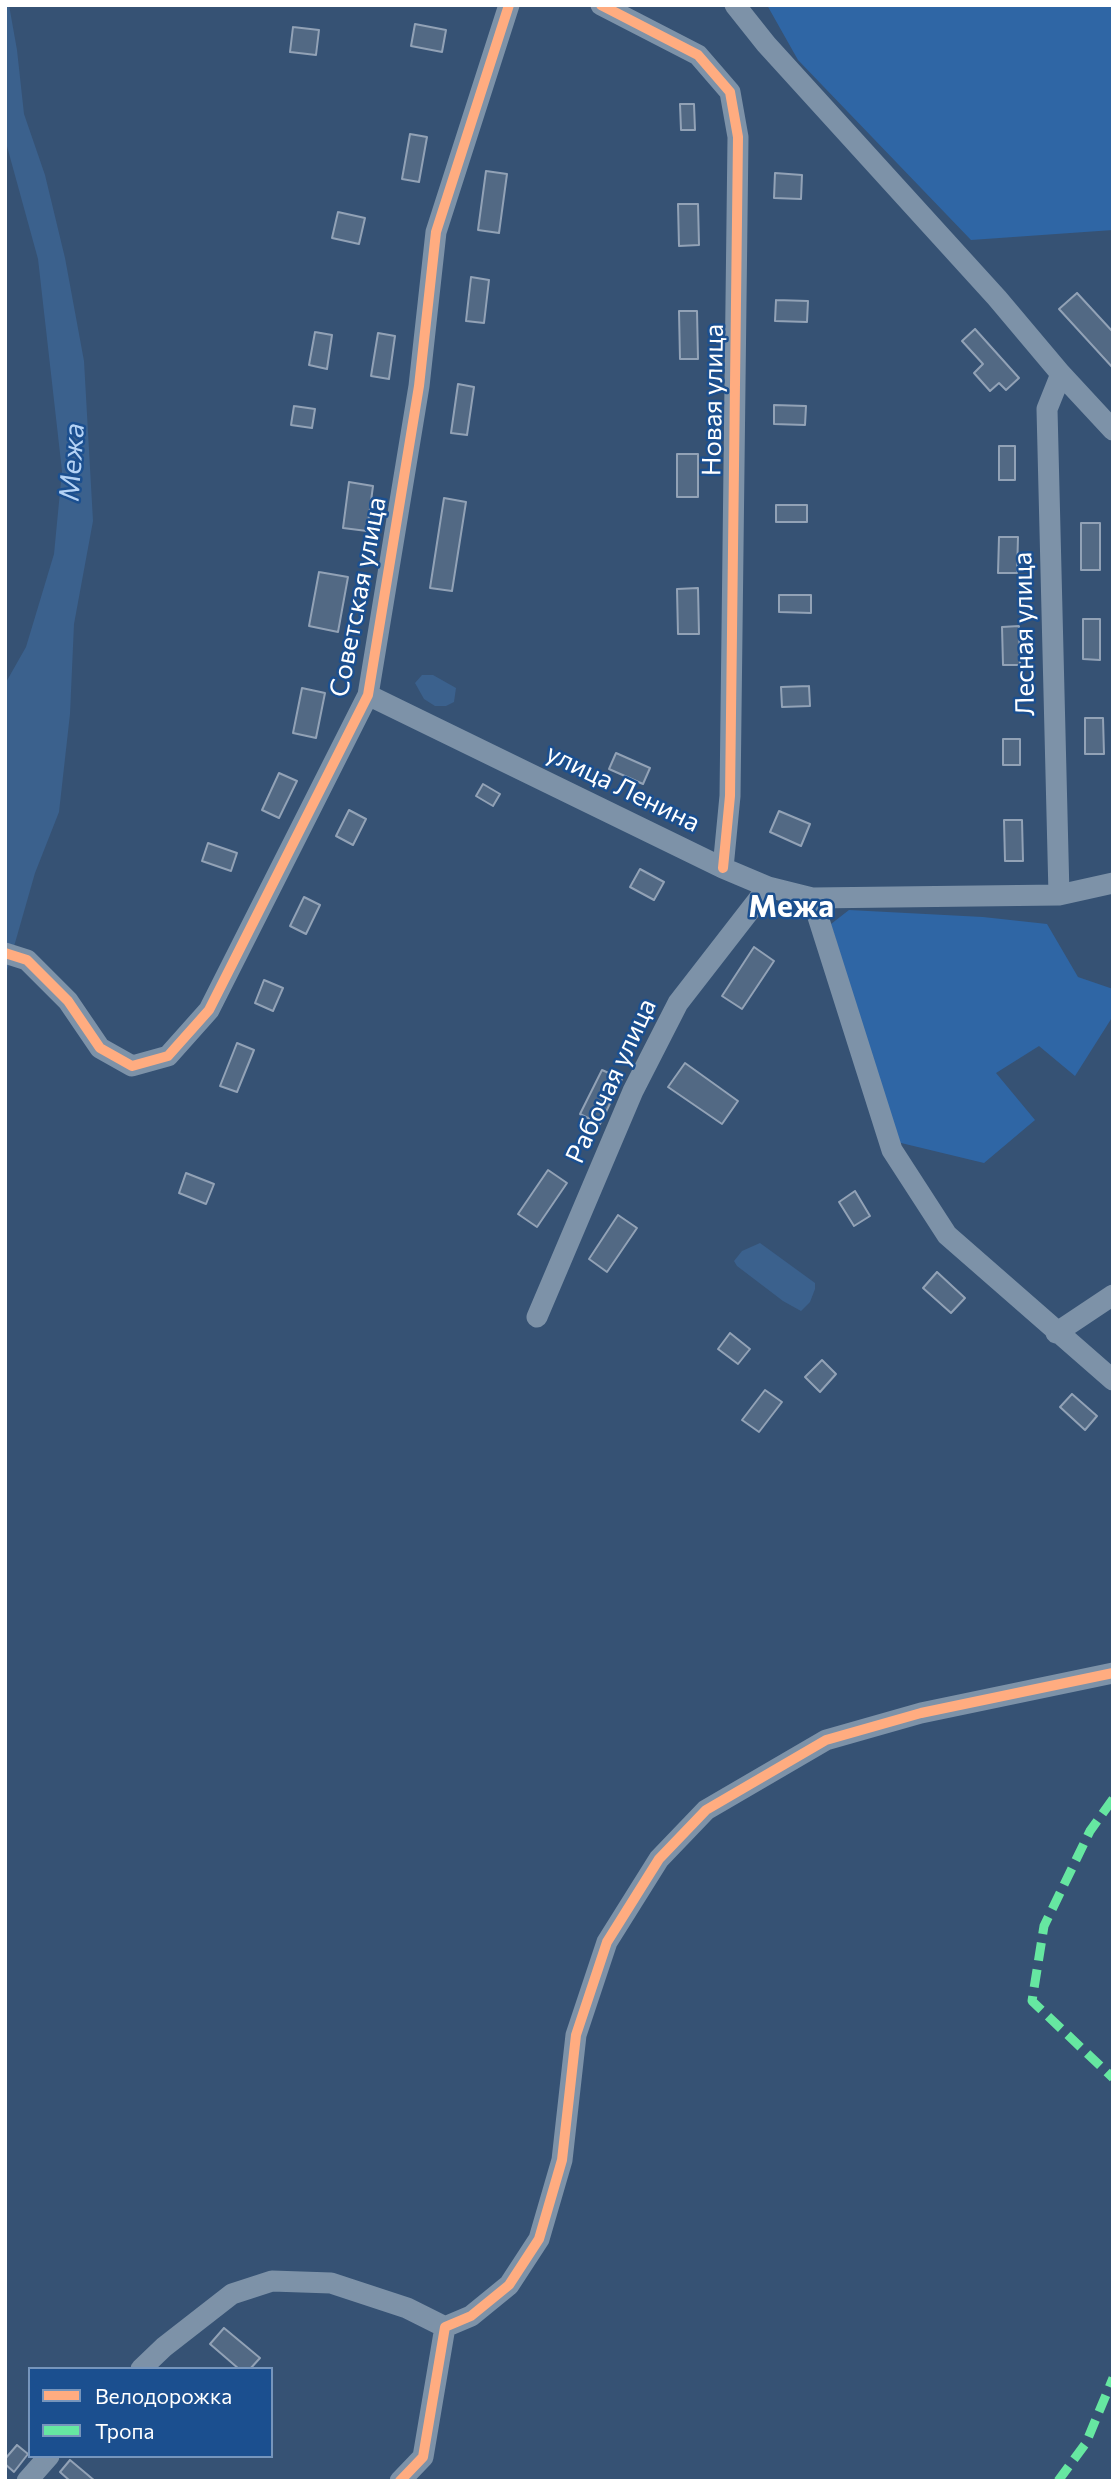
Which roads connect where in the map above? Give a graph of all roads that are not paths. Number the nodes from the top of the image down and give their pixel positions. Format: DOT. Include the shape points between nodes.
graph roads {
  1 [pos="509,5"];
  2 [pos="601,5"];
  3 [pos="735,5"];
  4 [pos="1061,374"];
  5 [pos="1113,430"];
  6 [pos="368,695"];
  7 [pos="723,868"];
  8 [pos="1113,883"];
  9 [pos="768,887"];
  10 [pos="1059,895"];
  11 [pos="812,898"];
  12 [pos="5,953"];
  13 [pos="1113,1295"];
  14 [pos="537,1317"];
  15 [pos="1056,1333"];
  16 [pos="1113,1380"];
  17 [pos="1113,1673"];
  18 [pos="445,2327"];
  19 [pos="143,2367"];
  20 [pos="47,2458"];
  21 [pos="27,2481"];
  22 [pos="400,2481"];
  1 -- 6 [label="street, Советская улица" via="436,232 419,386"];
  2 -- 7 [label="street, Новая улица" via="698,55 730,92 738,137 730,796"];
  3 -- 4 [label="street"];
  4 -- 5 [label="street"];
  4 -- 10 [label="street, Лесная улица" via="1047,409"];
  6 -- 7 [label="street, улица Ленина"];
  6 -- 12 [label="street, Советская улица" via="209,1010 168,1056 132,1066 100,1048 68,1001 27,960"];
  7 -- 9 [label="street, улица Ленина"];
  8 -- 10 [label="street, улица Ленина"];
  9 -- 11 [label="street, улица Ленина"];
  9 -- 14 [label="street, Рабочая улица" via="678,1003 633,1091"];
  10 -- 11 [label="street, улица Ленина"];
  11 -- 15 [label="street" via="892,1150 947,1235"];
  13 -- 15 [label="street"];
  15 -- 16 [label="street"];
  17 -- 18 [label="street" via="921,1713 825,1740 706,1810 659,1859 607,1942 576,2035 562,2160 539,2239 509,2285 471,2316"];
  18 -- 19 [label="street" via="407,2308 331,2283 272,2281 232,2294"];
  18 -- 22 [label="street" via="423,2458"];
  20 -- 21 [label="street"];
}
